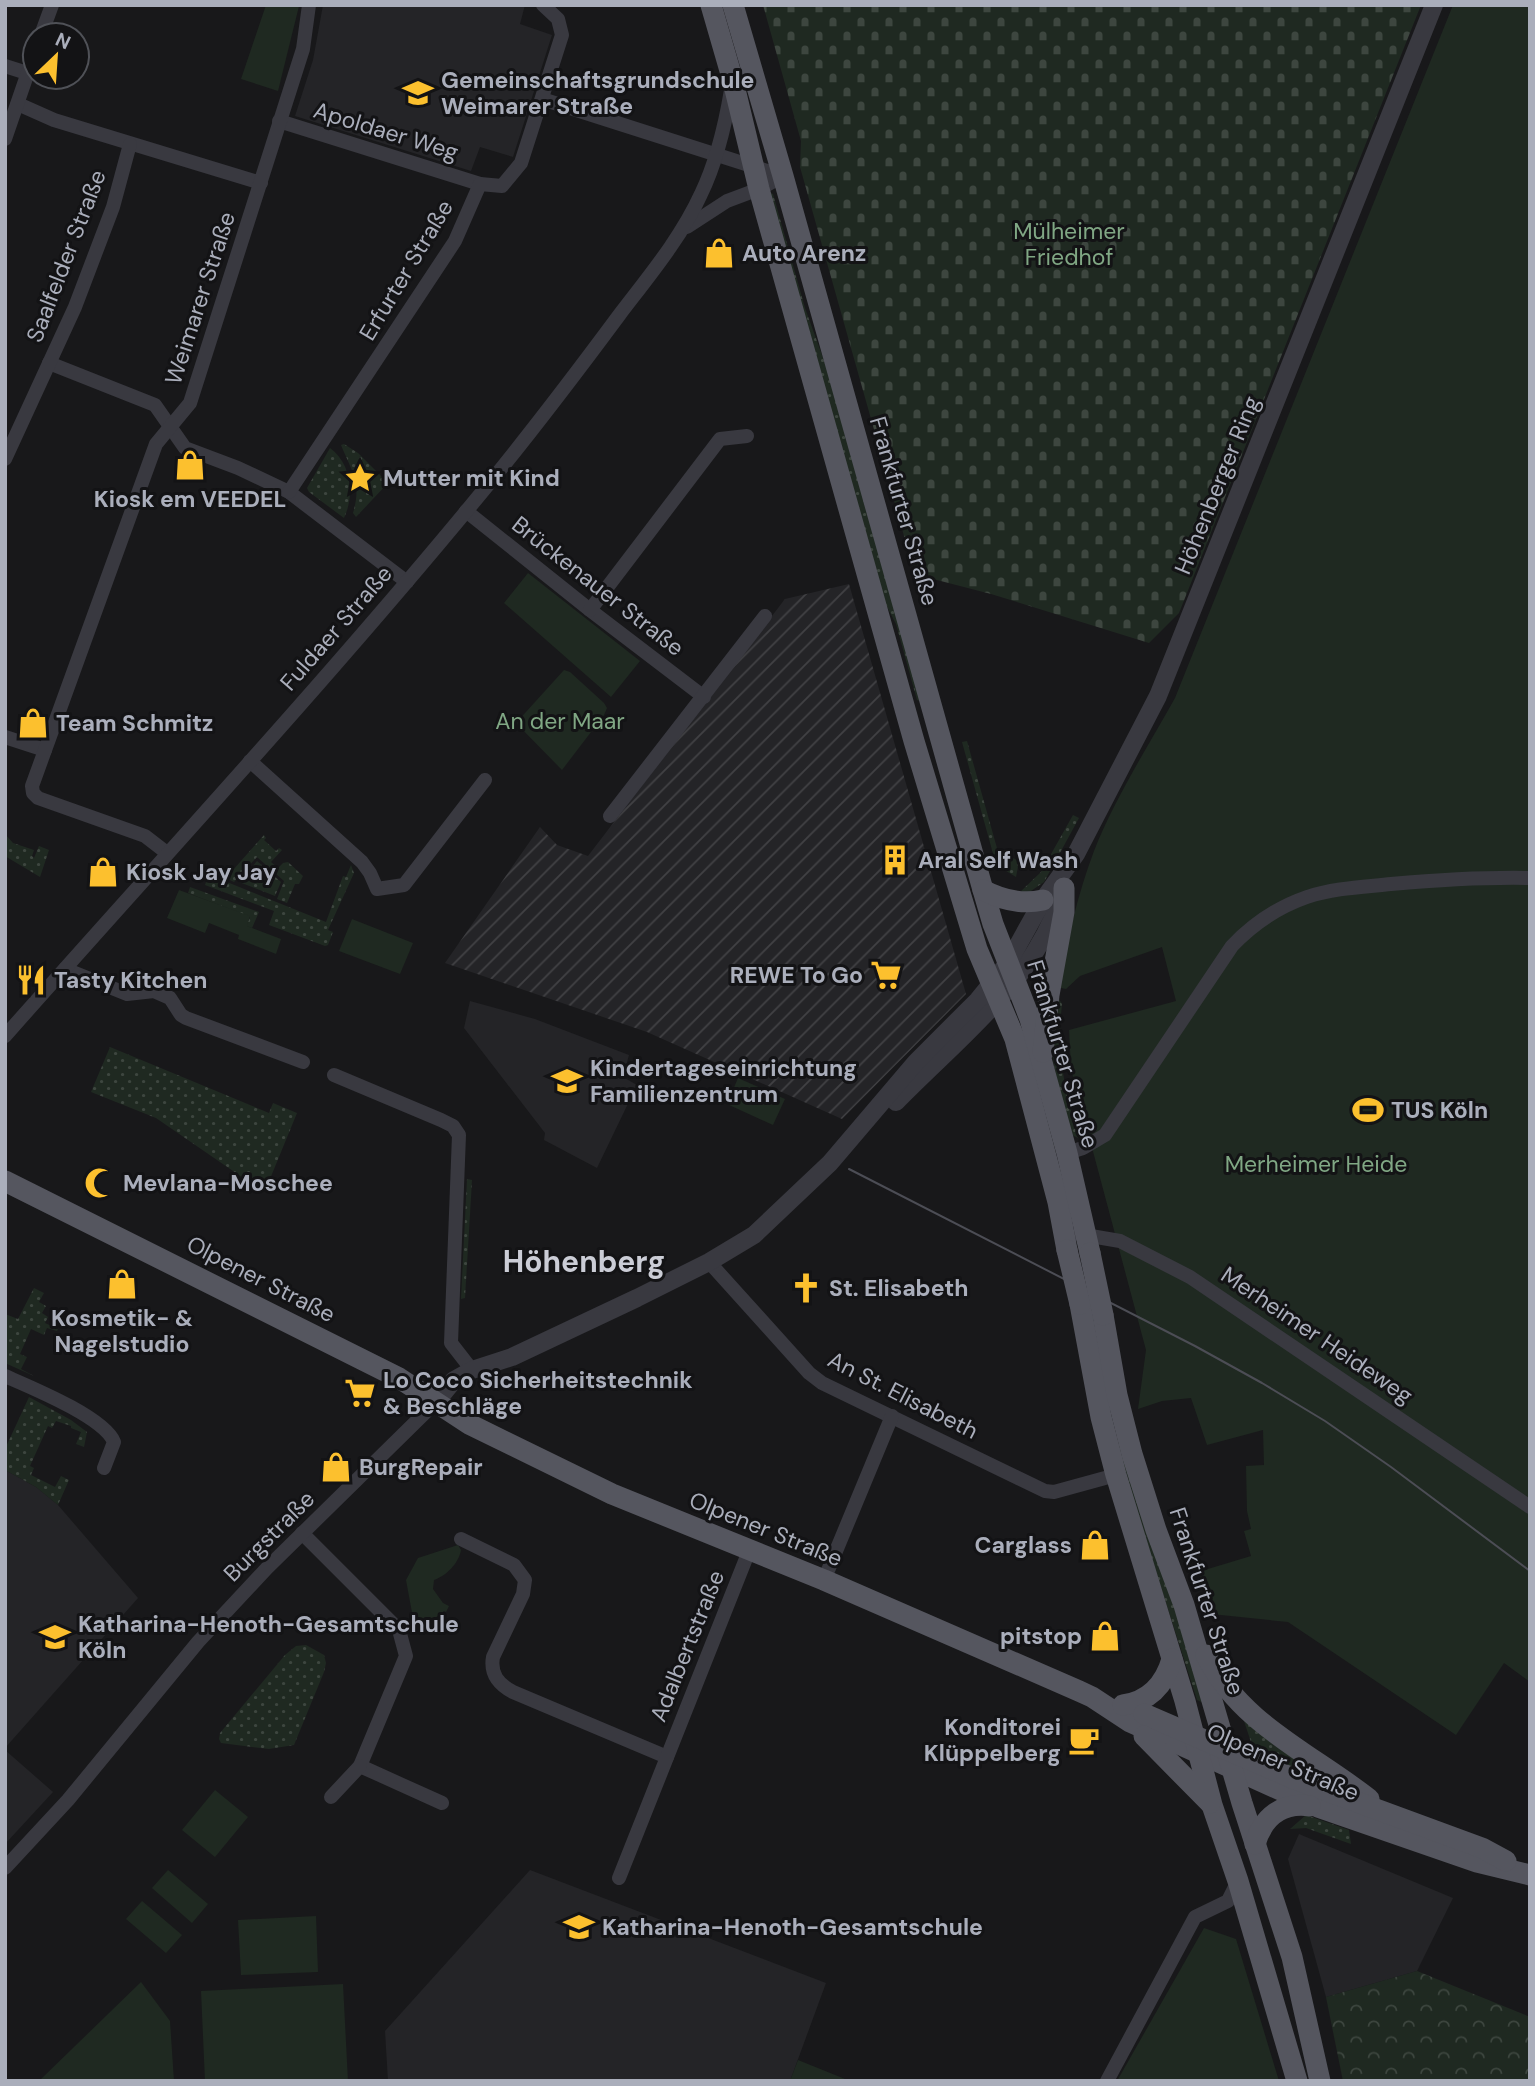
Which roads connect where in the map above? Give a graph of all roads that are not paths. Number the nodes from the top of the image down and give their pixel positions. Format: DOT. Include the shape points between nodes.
graph roads {
  1 [pos="309,5"];
  2 [pos="544,5"];
  3 [pos="711,5"];
  4 [pos="733,5"];
  5 [pos="1434,5"];
  6 [pos="733,81"];
  7 [pos="22,91"];
  8 [pos="542,99"];
  9 [pos="18,104"];
  10 [pos="279,121"];
  11 [pos="5,139"];
  12 [pos="130,144"];
  13 [pos="717,155"];
  14 [pos="754,167"];
  15 [pos="783,176"];
  16 [pos="261,183"];
  17 [pos="480,184"];
  18 [pos="759,189"];
  19 [pos="681,232"];
  20 [pos="49,363"];
  21 [pos="171,426"];
  22 [pos="747,436"];
  23 [pos="5,460"];
  24 [pos="289,492"];
  25 [pos="466,511"];
  26 [pos="407,582"];
  27 [pos="590,610"];
  28 [pos="765,616"];
  29 [pos="704,696"];
  30 [pos="940,736"];
  31 [pos="5,737"];
  32 [pos="914,741"];
  33 [pos="45,750"];
  34 [pos="250,761"];
  35 [pos="485,780"];
  36 [pos="610,816"];
  37 [pos="167,853"];
  38 [pos="1076,854"];
  39 [pos="1530,878"];
  40 [pos="1064,888"];
  41 [pos="983,890"];
  42 [pos="1043,900"];
  43 [pos="65,969"];
  44 [pos="1011,972"];
  45 [pos="995,992"];
  46 [pos="5,1036"];
  47 [pos="1041,1061"];
  48 [pos="303,1062"];
  49 [pos="334,1075"];
  50 [pos="1067,1153"];
  51 [pos="5,1181"];
  52 [pos="1066,1240"];
  53 [pos="1088,1244"];
  54 [pos="709,1262"];
  55 [pos="472,1370"];
  56 [pos="5,1376"];
  57 [pos="436,1402"];
  58 [pos="892,1416"];
  59 [pos="104,1468"];
  60 [pos="1116,1475"];
  61 [pos="1530,1507"];
  62 [pos="302,1533"];
  63 [pos="461,1539"];
  64 [pos="749,1551"];
  65 [pos="824,1580"];
  66 [pos="1184,1605"];
  67 [pos="1172,1659"];
  68 [pos="1127,1714"];
  69 [pos="1196,1745"];
  70 [pos="1228,1750"];
  71 [pos="667,1757"];
  72 [pos="360,1766"];
  73 [pos="1234,1771"];
  74 [pos="331,1797"];
  75 [pos="442,1803"];
  76 [pos="1212,1805"];
  77 [pos="1318,1807"];
  78 [pos="1387,1813"];
  79 [pos="1255,1844"];
  80 [pos="5,1868"];
  81 [pos="1530,1875"];
  82 [pos="619,1878"];
  83 [pos="1238,1881"];
  84 [pos="1107,2081"];
  85 [pos="1297,2081"];
  86 [pos="1320,2081"];
  1 -- 10 [label="street, Weimarer Straße" via="303,49"];
  2 -- 8 [label="street, Erfurter Straße" via="558,19 562,35"];
  3 -- 6 [label="main road, Frankfurter Straße"];
  4 -- 15 [label="main road, Frankfurter Straße"];
  5 -- 38 [label="street, Höhenberger Ring" via="1174,661"];
  6 -- 13 [label="street, Fuldaer Straße"];
  6 -- 14 [label="main road, Frankfurter Straße"];
  7 -- 9 [label="street"];
  8 -- 13 [label="street"];
  8 -- 17 [label="street, Erfurter Straße" via="521,163 502,186"];
  9 -- 11 [label="street"];
  9 -- 12 [label="street"];
  10 -- 16 [label="street, Weimarer Straße"];
  10 -- 17 [label="street, Apoldaer Weg"];
  12 -- 16 [label="street"];
  12 -- 20 [label="street, Saalfelder Straße" via="113,207"];
  13 -- 14 [label="street"];
  13 -- 19 [label="street, Fuldaer Straße"];
  14 -- 15 [label="street"];
  14 -- 18 [label="main road, Frankfurter Straße"];
  15 -- 18 [label="street, Fuldaer Straße"];
  15 -- 30 [label="main road, Frankfurter Straße"];
  16 -- 21 [label="street, Weimarer Straße" via="190,403"];
  17 -- 24 [label="street, Erfurter Straße" via="455,241"];
  18 -- 19 [label="street, Fuldaer Straße" via="721,204"];
  18 -- 32 [label="main road, Frankfurter Straße"];
  19 -- 25 [label="street, Fuldaer Straße"];
  20 -- 21 [label="street" via="155,405"];
  20 -- 23 [label="street, Saalfelder Straße"];
  21 -- 24 [label="street" via="185,448"];
  21 -- 33 [label="street, Weimarer Straße" via="156,444"];
  22 -- 27 [label="street" via="720,439"];
  24 -- 26 [label="street"];
  25 -- 26 [label="street, Fuldaer Straße"];
  25 -- 27 [label="street, Brückenauer Straße"];
  26 -- 34 [label="street, Fuldaer Straße"];
  27 -- 29 [label="street, Brückenauer Straße"];
  28 -- 29 [label="street"];
  29 -- 36 [label="street"];
  30 -- 32 [label="main road"];
  30 -- 41 [label="main road, Frankfurter Straße"];
  31 -- 33 [label="street"];
  32 -- 45 [label="main road, Frankfurter Straße" via="976,949"];
  33 -- 37 [label="street, Weimarer Straße" via="32,786 36,796 145,836"];
  34 -- 35 [label="street" via="362,862 377,889 404,885"];
  34 -- 37 [label="street, Fuldaer Straße"];
  37 -- 43 [label="street, Fuldaer Straße"];
  38 -- 40 [label="street"];
  38 -- 42 [label="street, Höhenberger Ring"];
  39 -- 50 [label="street" via="1340,889 1280,908 1232,946 1105,1135"];
  40 -- 44 [label="street" via="1041,942"];
  40 -- 47 [label="main road" via="1065,912"];
  41 -- 42 [label="main road" via="1014,902"];
  41 -- 44 [label="main road, Frankfurter Straße"];
  42 -- 44 [label="street, Höhenberger Ring"];
  43 -- 46 [label="street, Fuldaer Straße"];
  43 -- 48 [label="street" via="127,994 154,991 170,998 186,1018"];
  44 -- 45 [label="street"];
  44 -- 47 [label="main road, Frankfurter Straße"];
  45 -- 52 [label="main road, Frankfurter Straße" via="1020,1058"];
  45 -- 54 [label="street" via="852,1148 754,1235"];
  47 -- 50 [label="main road, Frankfurter Straße"];
  49 -- 55 [label="street" via="441,1120 458,1135 451,1343"];
  50 -- 53 [label="main road, Frankfurter Straße"];
  51 -- 57 [label="main road, Olpener Straße" via="399,1378"];
  52 -- 53 [label="street, Merheimer Heideweg"];
  52 -- 60 [label="main road, Frankfurter Straße, bridge"];
  53 -- 61 [label="street, Merheimer Heideweg" via="1120,1241 1190,1277"];
  53 -- 66 [label="main road, Frankfurter Straße, bridge" via="1123,1421"];
  54 -- 55 [label="street" via="512,1357"];
  54 -- 58 [label="street, An St. Elisabeth" via="809,1373"];
  55 -- 57 [label="street" via="454,1380"];
  56 -- 59 [label="street" via="67,1405 108,1432 114,1442"];
  57 -- 62 [label="street, Burgstraße"];
  57 -- 64 [label="main road, Olpener Straße" via="478,1429 601,1489"];
  58 -- 60 [label="street, An St. Elisabeth" via="1045,1491"];
  58 -- 65 [label="street"];
  60 -- 67 [label="main road, Frankfurter Straße"];
  62 -- 72 [label="street" via="399,1630 406,1656"];
  62 -- 80 [label="street, Burgstraße" via="198,1642 68,1800"];
  63 -- 71 [label="street, Adalbertstraße" via="514,1565 525,1580 523,1594 493,1657 496,1679 506,1688"];
  64 -- 65 [label="main road, Olpener Straße"];
  64 -- 71 [label="street, Adalbertstraße"];
  65 -- 68 [label="main road, Olpener Straße"];
  66 -- 70 [label="main road, Frankfurter Straße"];
  66 -- 78 [label="main road" via="1209,1661 1233,1695 1293,1747"];
  67 -- 68 [label="main road" via="1164,1681"];
  67 -- 69 [label="main road, Frankfurter Straße"];
  68 -- 69 [label="main road, Olpener Straße"];
  68 -- 76 [label="main road"];
  69 -- 70 [label="main road, Olpener Straße"];
  69 -- 73 [label="main road, Olpener Straße"];
  69 -- 76 [label="main road, Frankfurter Straße"];
  70 -- 73 [label="main road, Frankfurter Straße"];
  70 -- 78 [label="main road, Olpener Straße"];
  71 -- 82 [label="street, Adalbertstraße"];
  72 -- 74 [label="street"];
  72 -- 75 [label="street"];
  73 -- 77 [label="main road, Olpener Straße"];
  73 -- 79 [label="main road, Frankfurter Straße"];
  76 -- 83 [label="main road, Frankfurter Straße"];
  77 -- 79 [label="main road" via="1297,1805 1278,1811 1268,1818"];
  77 -- 81 [label="main road, Olpener Straße" via="1477,1862"];
  78 -- 81 [label="main road, Olpener Straße" via="1482,1848"];
  79 -- 86 [label="main road, Frankfurter Straße" via="1292,1957"];
  83 -- 84 [label="street" via="1228,1901 1195,1917"];
  83 -- 85 [label="main road, Frankfurter Straße"];
}
